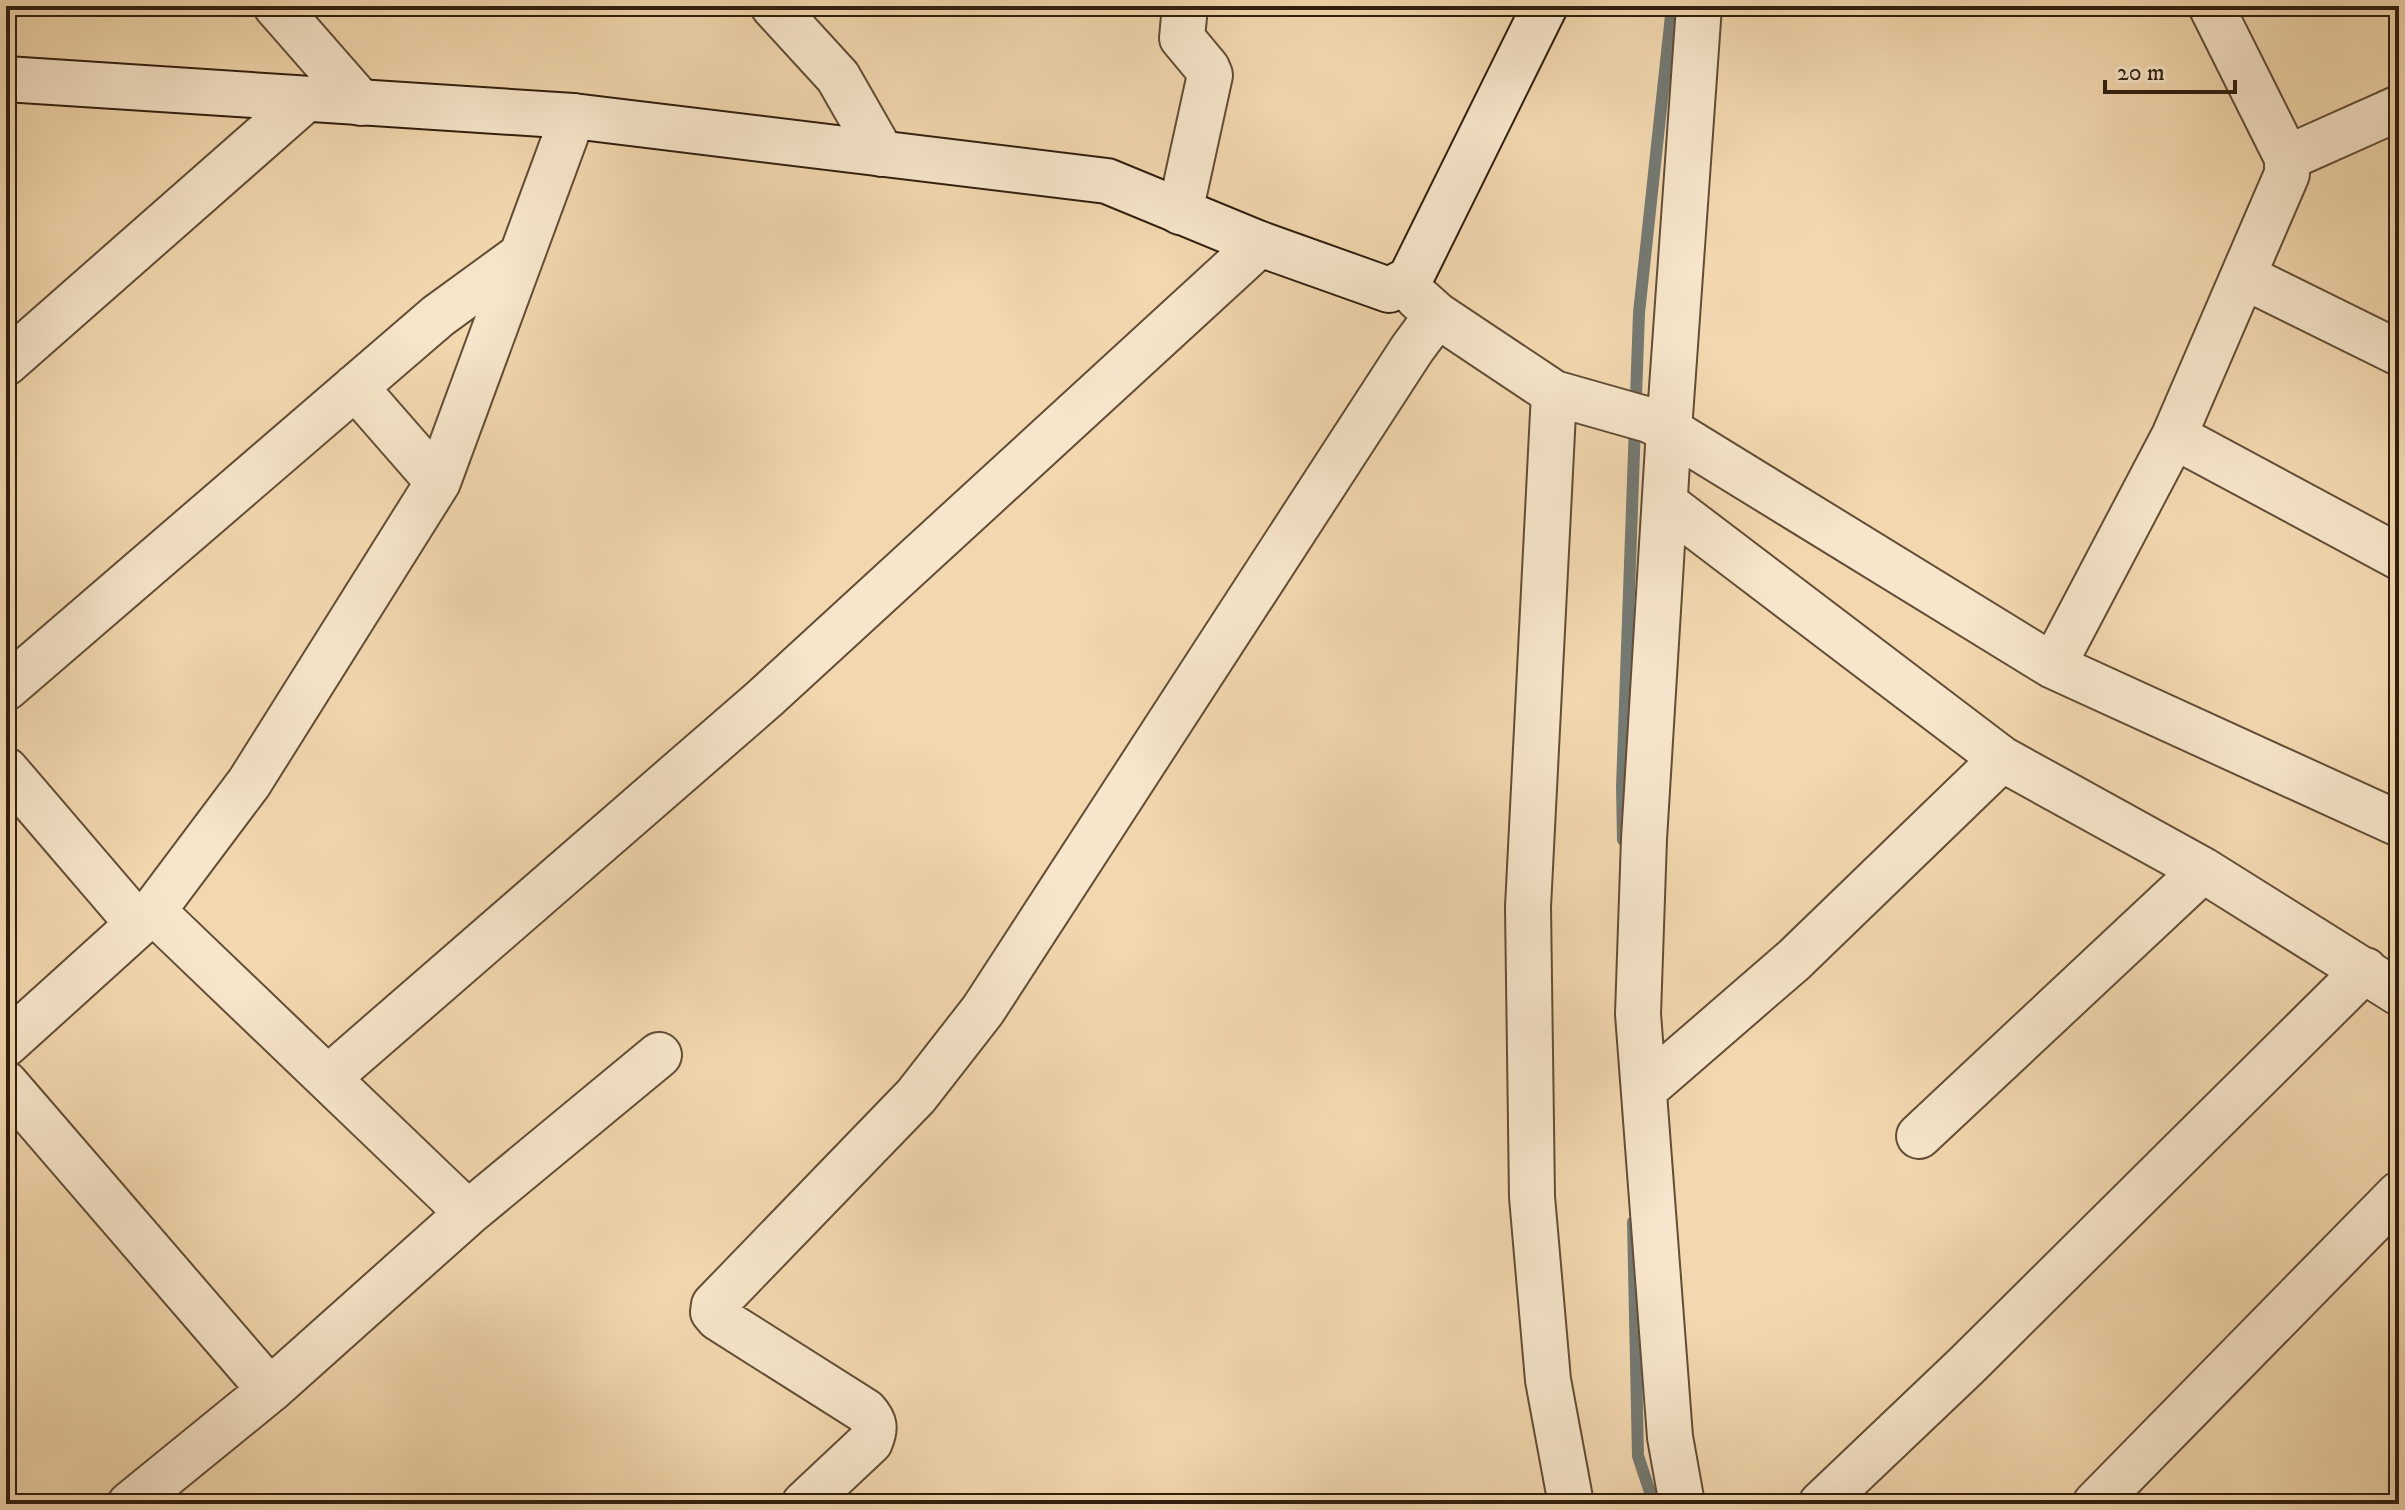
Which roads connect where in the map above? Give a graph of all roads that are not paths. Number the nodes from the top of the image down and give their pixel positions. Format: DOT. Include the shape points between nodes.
graph roads {
  1 [pos="276,6"];
  2 [pos="773,6"];
  3 [pos="1185,6"];
  4 [pos="1545,6"];
  5 [pos="1699,6"];
  6 [pos="2211,6"];
  7 [pos="6,79"];
  8 [pos="306,99"];
  9 [pos="361,103"];
  10 [pos="2399,108"];
  11 [pos="573,116"];
  12 [pos="882,154"];
  13 [pos="2287,158"];
  14 [pos="1180,212"];
  15 [pos="1260,244"];
  16 [pos="519,257"];
  17 [pos="2243,276"];
  18 [pos="1403,285"];
  19 [pos="1437,315"];
  20 [pos="2399,353"];
  21 [pos="6,363"];
  22 [pos="355,387"];
  23 [pos="1564,396"];
  24 [pos="1659,425"];
  25 [pos="2174,436"];
  26 [pos="438,482"];
  27 [pos="1665,503"];
  28 [pos="2399,557"];
  29 [pos="2053,666"];
  30 [pos="6,688"];
  31 [pos="2002,759"];
  32 [pos="6,770"];
  33 [pos="2399,824"];
  34 [pos="2203,870"];
  35 [pos="145,917"];
  36 [pos="2382,982"];
  37 [pos="6,1044"];
  38 [pos="659,1055"];
  39 [pos="328,1078"];
  40 [pos="6,1084"];
  41 [pos="1645,1089"];
  42 [pos="1919,1136"];
  43 [pos="2399,1194"];
  44 [pos="468,1213"];
  45 [pos="270,1390"];
  46 [pos="130,1504"];
  47 [pos="804,1504"];
  48 [pos="1571,1504"];
  49 [pos="1682,1504"];
  50 [pos="1821,1504"];
  51 [pos="2095,1504"];
  1 -- 9 [label="street"];
  2 -- 12 [label="street" via="838,77"];
  3 -- 14 [label="street" via="1182,38 1210,75"];
  4 -- 18 [label="street"];
  5 -- 24 [label="street"];
  6 -- 13 [label="street"];
  7 -- 8 [label="street"];
  8 -- 9 [label="street"];
  8 -- 21 [label="street"];
  9 -- 11 [label="street"];
  10 -- 13 [label="street"];
  11 -- 12 [label="street"];
  11 -- 16 [label="street"];
  12 -- 14 [label="street" via="1107,181"];
  13 -- 17 [label="street" via="2287,174"];
  14 -- 15 [label="street"];
  15 -- 18 [label="street" via="1389,290"];
  15 -- 39 [label="street" via="764,699"];
  16 -- 22 [label="street" via="438,316"];
  16 -- 26 [label="street"];
  17 -- 20 [label="street"];
  17 -- 25 [label="street"];
  18 -- 19 [label="street"];
  19 -- 23 [label="street"];
  19 -- 47 [label="street" via="983,1010 916,1096 714,1305 718,1318 874,1421 870,1442"];
  22 -- 26 [label="street"];
  22 -- 30 [label="street"];
  23 -- 24 [label="street"];
  23 -- 48 [label="street" via="1528,907 1532,1197 1548,1380"];
  24 -- 27 [label="street"];
  24 -- 29 [label="street"];
  25 -- 28 [label="street"];
  25 -- 29 [label="street"];
  26 -- 35 [label="street" via="249,783"];
  27 -- 31 [label="street"];
  27 -- 41 [label="street" via="1638,1014"];
  29 -- 33 [label="street"];
  31 -- 34 [label="street"];
  31 -- 41 [label="street" via="1794,960"];
  32 -- 35 [label="street"];
  34 -- 36 [label="street"];
  34 -- 42 [label="street"];
  35 -- 37 [label="street"];
  35 -- 39 [label="street"];
  36 -- 50 [label="street"];
  38 -- 44 [label="street"];
  39 -- 44 [label="street"];
  40 -- 45 [label="street"];
  41 -- 49 [label="street" via="1670,1437"];
  43 -- 51 [label="street"];
  44 -- 45 [label="street"];
  45 -- 46 [label="street"];
}
